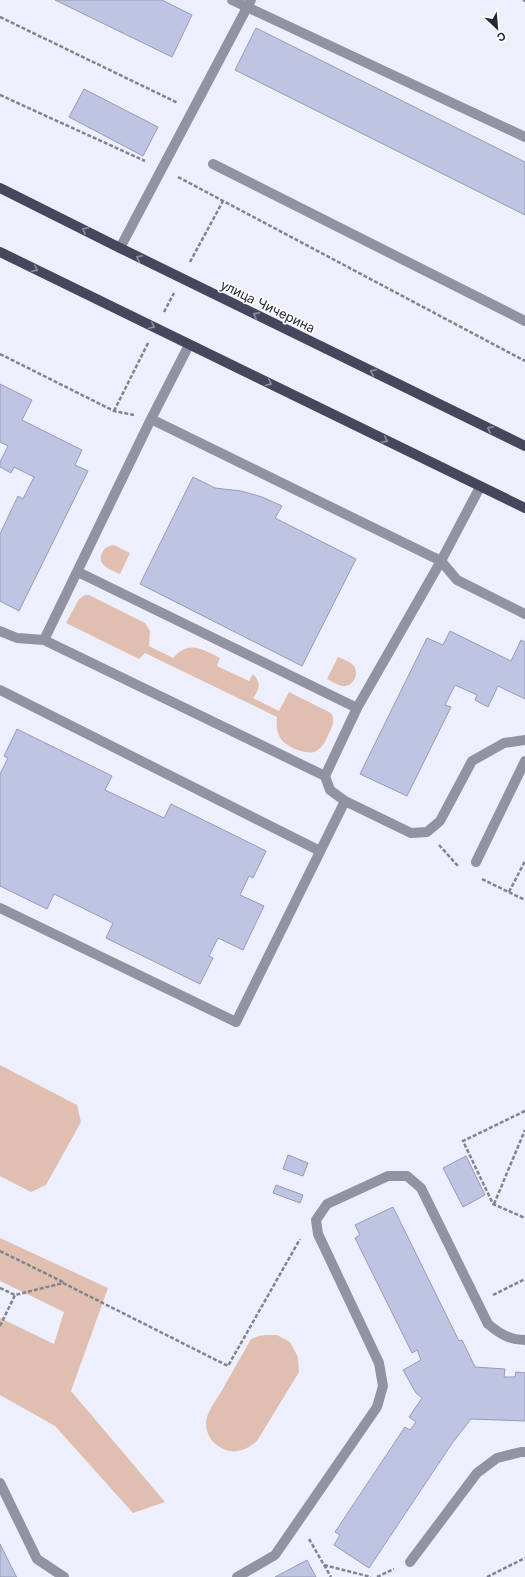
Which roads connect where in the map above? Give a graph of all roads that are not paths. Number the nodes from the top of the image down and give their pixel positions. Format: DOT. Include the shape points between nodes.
graph roads {
  1 [pos="232,0"];
  2 [pos="249,4"];
  3 [pos="525,137"];
  4 [pos="213,164"];
  5 [pos="0,188"];
  6 [pos="120,248"];
  7 [pos="0,252"];
  8 [pos="525,321"];
  9 [pos="189,345"];
  10 [pos="151,419"];
  11 [pos="525,446"];
  12 [pos="480,487"];
  13 [pos="525,508"];
  14 [pos="441,561"];
  15 [pos="78,572"];
  16 [pos="525,614"];
  17 [pos="0,631"];
  18 [pos="44,640"];
  19 [pos="0,690"];
  20 [pos="357,708"];
  21 [pos="525,740"];
  22 [pos="525,761"];
  23 [pos="325,776"];
  24 [pos="346,801"];
  25 [pos="320,851"];
  26 [pos="476,862"];
  27 [pos="0,908"];
  28 [pos="525,1340"];
  29 [pos="525,1452"];
  30 [pos="0,1483"];
  31 [pos="410,1562"];
  32 [pos="64,1577"];
  33 [pos="236,1577"];
  1 -- 2 [label="lane"];
  2 -- 3 [label="lane"];
  2 -- 6 [label="lane"];
  4 -- 8 [label="lane"];
  6 -- 5 [label="main road, улица Чичерина, one-way"];
  11 -- 6 [label="main road, улица Чичерина, one-way"];
  7 -- 9 [label="main road, one-way"];
  9 -- 10 [label="lane"];
  9 -- 12 [label="main road, one-way"];
  10 -- 14 [label="lane"];
  10 -- 15 [label="lane"];
  12 -- 13 [label="main road"];
  12 -- 14 [label="lane"];
  14 -- 16 [label="lane" via="457,580"];
  14 -- 20 [label="lane"];
  15 -- 18 [label="lane"];
  15 -- 20 [label="lane"];
  17 -- 18 [label="lane" via="17,638"];
  18 -- 23 [label="lane"];
  19 -- 25 [label="lane"];
  20 -- 23 [label="lane"];
  21 -- 24 [label="lane" via="504,743 472,761 440,821 427,832 411,833"];
  22 -- 26 [label="lane"];
  23 -- 24 [label="lane" via="330,790"];
  24 -- 25 [label="lane"];
  25 -- 27 [label="lane" via="236,1022"];
  28 -- 33 [label="lane" via="516,1340 500,1334 488,1324 421,1188 407,1176 388,1176 327,1204 316,1220 318,1234 379,1364 384,1386 377,1407 275,1555"];
  29 -- 31 [label="lane" via="497,1458 477,1473"];
  30 -- 32 [label="lane" via="36,1559"];
}
